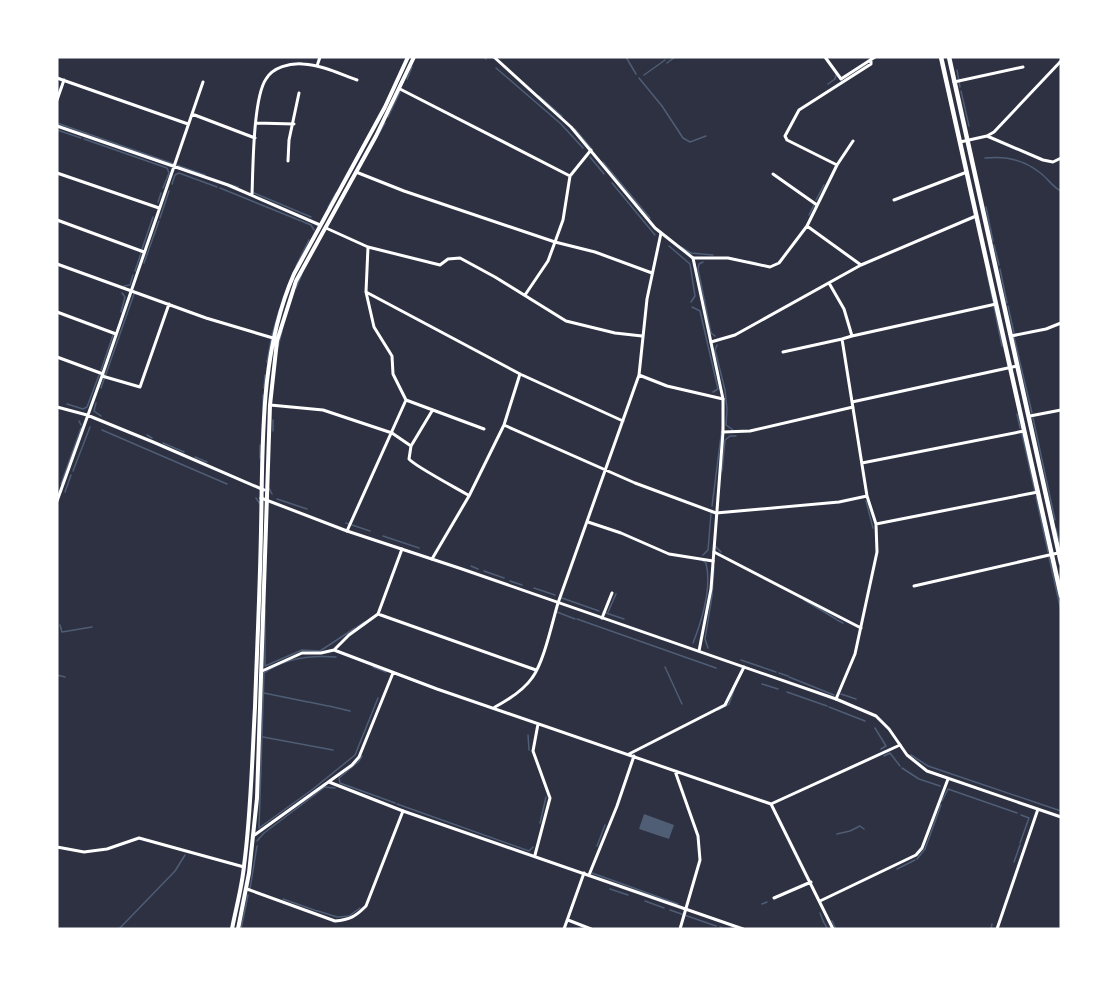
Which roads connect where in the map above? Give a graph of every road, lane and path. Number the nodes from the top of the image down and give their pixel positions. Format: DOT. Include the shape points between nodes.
graph roads {
  1 [pos="320,57"];
  2 [pos="407,57"];
  3 [pos="414,57"];
  4 [pos="494,57"];
  5 [pos="825,57"];
  6 [pos="861,57"];
  7 [pos="941,57"];
  8 [pos="949,57"];
  9 [pos="873,58"];
  10 [pos="1061,61"];
  11 [pos="865,63"];
  12 [pos="316,66"];
  13 [pos="1023,67"];
  14 [pos="57,78"];
  15 [pos="64,80"];
  16 [pos="357,80"];
  17 [pos="203,82"];
  18 [pos="954,82"];
  19 [pos="400,89"];
  20 [pos="299,93"];
  21 [pos="57,100"];
  22 [pos="192,114"];
  23 [pos="256,123"];
  24 [pos="188,124"];
  25 [pos="294,124"];
  26 [pos="57,126"];
  27 [pos="371,133"];
  28 [pos="376,136"];
  29 [pos="987,136"];
  30 [pos="255,139"];
  31 [pos="967,140"];
  32 [pos="853,141"];
  33 [pos="960,142"];
  34 [pos="591,150"];
  35 [pos="1061,158"];
  36 [pos="288,161"];
  37 [pos="837,165"];
  38 [pos="175,167"];
  39 [pos="356,172"];
  40 [pos="967,172"];
  41 [pos="57,173"];
  42 [pos="772,174"];
  43 [pos="570,176"];
  44 [pos="252,195"];
  45 [pos="894,200"];
  46 [pos="818,205"];
  47 [pos="159,208"];
  48 [pos="976,216"];
  49 [pos="57,220"];
  50 [pos="322,226"];
  51 [pos="807,226"];
  52 [pos="661,233"];
  53 [pos="555,242"];
  54 [pos="368,247"];
  55 [pos="144,252"];
  56 [pos="693,258"];
  57 [pos="57,264"];
  58 [pos="861,265"];
  59 [pos="652,273"];
  60 [pos="829,283"];
  61 [pos="131,291"];
  62 [pos="366,292"];
  63 [pos="525,296"];
  64 [pos="169,304"];
  65 [pos="996,304"];
  66 [pos="57,312"];
  67 [pos="1061,323"];
  68 [pos="116,334"];
  69 [pos="642,336"];
  70 [pos="852,336"];
  71 [pos="1010,336"];
  72 [pos="273,338"];
  73 [pos="842,339"];
  74 [pos="711,342"];
  75 [pos="783,352"];
  76 [pos="57,357"];
  77 [pos="1017,366"];
  78 [pos="1010,368"];
  79 [pos="520,374"];
  80 [pos="103,375"];
  81 [pos="639,375"];
  82 [pos="723,399"];
  83 [pos="406,400"];
  84 [pos="852,402"];
  85 [pos="270,405"];
  86 [pos="57,407"];
  87 [pos="853,407"];
  88 [pos="1061,410"];
  89 [pos="432,411"];
  90 [pos="87,416"];
  91 [pos="1028,417"];
  92 [pos="623,421"];
  93 [pos="504,425"];
  94 [pos="484,429"];
  95 [pos="1024,431"];
  96 [pos="723,432"];
  97 [pos="392,433"];
  98 [pos="411,446"];
  99 [pos="862,463"];
  100 [pos="606,469"];
  101 [pos="264,490"];
  102 [pos="1038,492"];
  103 [pos="469,496"];
  104 [pos="867,496"];
  105 [pos="264,499"];
  106 [pos="57,501"];
  107 [pos="716,513"];
  108 [pos="588,522"];
  109 [pos="876,524"];
  110 [pos="346,531"];
  111 [pos="402,549"];
  112 [pos="714,552"];
  113 [pos="1059,552"];
  114 [pos="1052,554"];
  115 [pos="432,560"];
  116 [pos="713,561"];
  117 [pos="1061,563"];
  118 [pos="914,586"];
  119 [pos="612,592"];
  120 [pos="1061,596"];
  121 [pos="558,603"];
  122 [pos="378,614"];
  123 [pos="602,618"];
  124 [pos="861,628"];
  125 [pos="334,650"];
  126 [pos="699,652"];
  127 [pos="744,667"];
  128 [pos="536,670"];
  129 [pos="262,671"];
  130 [pos="394,672"];
  131 [pos="836,699"];
  132 [pos="495,707"];
  133 [pos="538,724"];
  134 [pos="900,745"];
  135 [pos="629,754"];
  136 [pos="634,756"];
  137 [pos="675,771"];
  138 [pos="948,779"];
  139 [pos="329,782"];
  140 [pos="771,804"];
  141 [pos="1038,809"];
  142 [pos="403,811"];
  143 [pos="1061,817"];
  144 [pos="253,836"];
  145 [pos="57,847"];
  146 [pos="535,855"];
  147 [pos="244,867"];
  148 [pos="584,873"];
  149 [pos="589,875"];
  150 [pos="811,882"];
  151 [pos="247,889"];
  152 [pos="774,898"];
  153 [pos="820,901"];
  154 [pos="686,909"];
  155 [pos="568,920"];
  156 [pos="232,929"];
  157 [pos="238,929"];
  158 [pos="564,929"];
  159 [pos="591,929"];
  160 [pos="680,929"];
  161 [pos="743,929"];
  162 [pos="832,929"];
  163 [pos="997,929"];
  1 -- 12 [label="street"];
  2 -- 27 [label="main road"];
  3 -- 19 [label="main road"];
  4 -- 34 [label="street"];
  5 -- 11 [label="street" via="841,79"];
  6 -- 11 [label="street"];
  7 -- 33 [label="main road"];
  8 -- 18 [label="main road"];
  9 -- 11 [label="street"];
  9 -- 37 [label="street" via="871,64 800,110 785,136"];
  10 -- 29 [label="street"];
  12 -- 16 [label="street"];
  12 -- 23 [label="street" via="288,65 275,70 261,90"];
  13 -- 18 [label="street"];
  14 -- 15 [label="street"];
  15 -- 21 [label="street"];
  15 -- 24 [label="street"];
  17 -- 22 [label="street"];
  18 -- 31 [label="main road"];
  19 -- 28 [label="main road"];
  19 -- 43 [label="street"];
  20 -- 25 [label="street"];
  22 -- 24 [label="street"];
  22 -- 30 [label="street"];
  23 -- 25 [label="street"];
  23 -- 30 [label="street"];
  24 -- 38 [label="street"];
  25 -- 36 [label="street"];
  26 -- 38 [label="street"];
  27 -- 28 [label="main road"];
  27 -- 50 [label="main road"];
  28 -- 39 [label="main road"];
  29 -- 31 [label="street"];
  29 -- 35 [label="street" via="1043,160 1053,162"];
  30 -- 44 [label="street"];
  31 -- 33 [label="street"];
  31 -- 71 [label="main road"];
  32 -- 37 [label="street"];
  33 -- 40 [label="main road"];
  34 -- 43 [label="street"];
  34 -- 52 [label="street"];
  37 -- 46 [label="street"];
  38 -- 44 [label="street"];
  38 -- 47 [label="street"];
  39 -- 50 [label="main road"];
  39 -- 53 [label="street"];
  40 -- 45 [label="street"];
  40 -- 48 [label="main road"];
  41 -- 47 [label="street"];
  42 -- 46 [label="street"];
  43 -- 53 [label="street"];
  44 -- 50 [label="street"];
  46 -- 51 [label="street"];
  47 -- 55 [label="street"];
  48 -- 58 [label="street"];
  48 -- 65 [label="main road"];
  49 -- 55 [label="street"];
  50 -- 54 [label="street"];
  50 -- 72 [label="main road" via="289,287"];
  50 -- 85 [label="main road" via="282,321"];
  51 -- 56 [label="street" via="774,266 717,257"];
  51 -- 58 [label="street"];
  52 -- 56 [label="street"];
  52 -- 59 [label="street"];
  53 -- 59 [label="street"];
  53 -- 63 [label="street" via="548,261"];
  54 -- 62 [label="street"];
  54 -- 63 [label="street" via="440,265 448,258 460,258"];
  55 -- 61 [label="street"];
  56 -- 74 [label="street"];
  57 -- 61 [label="street"];
  58 -- 60 [label="street"];
  59 -- 69 [label="street"];
  60 -- 70 [label="street" via="844,309"];
  60 -- 74 [label="street" via="735,335"];
  61 -- 64 [label="street"];
  61 -- 68 [label="street"];
  62 -- 79 [label="street"];
  62 -- 83 [label="street" via="375,329 392,356 393,374"];
  63 -- 69 [label="street" via="569,322"];
  64 -- 72 [label="street"];
  64 -- 80 [label="street" via="140,387"];
  65 -- 70 [label="street"];
  65 -- 78 [label="main road"];
  66 -- 68 [label="street"];
  67 -- 71 [label="street"];
  68 -- 80 [label="street"];
  69 -- 81 [label="street"];
  70 -- 73 [label="street"];
  71 -- 77 [label="main road"];
  72 -- 101 [label="main road" via="267,380"];
  73 -- 75 [label="street"];
  73 -- 84 [label="street"];
  74 -- 82 [label="street"];
  76 -- 80 [label="street"];
  77 -- 78 [label="street"];
  77 -- 91 [label="main road"];
  78 -- 84 [label="street"];
  78 -- 95 [label="main road"];
  79 -- 92 [label="street"];
  79 -- 93 [label="street"];
  80 -- 90 [label="street"];
  81 -- 82 [label="street" via="666,386"];
  81 -- 92 [label="street"];
  82 -- 96 [label="street"];
  83 -- 89 [label="street"];
  83 -- 97 [label="street"];
  84 -- 87 [label="street"];
  85 -- 97 [label="street" via="316,408"];
  85 -- 101 [label="main road"];
  86 -- 90 [label="street"];
  87 -- 96 [label="street" via="750,431"];
  87 -- 99 [label="street"];
  88 -- 91 [label="street"];
  89 -- 94 [label="street"];
  89 -- 98 [label="street"];
  90 -- 101 [label="street"];
  90 -- 106 [label="street"];
  91 -- 113 [label="main road"];
  92 -- 100 [label="street"];
  93 -- 100 [label="street"];
  93 -- 103 [label="street"];
  95 -- 99 [label="street"];
  95 -- 102 [label="main road"];
  96 -- 107 [label="street"];
  97 -- 98 [label="street"];
  97 -- 110 [label="street"];
  98 -- 103 [label="street" via="412,463"];
  99 -- 104 [label="street"];
  100 -- 107 [label="street"];
  100 -- 108 [label="street"];
  101 -- 105 [label="main road"];
  102 -- 109 [label="street"];
  102 -- 114 [label="main road"];
  103 -- 115 [label="street"];
  104 -- 107 [label="street"];
  104 -- 109 [label="street"];
  105 -- 110 [label="street"];
  105 -- 129 [label="main road"];
  105 -- 147 [label="main road"];
  107 -- 112 [label="street"];
  108 -- 116 [label="street" via="669,554"];
  108 -- 121 [label="street"];
  109 -- 124 [label="street" via="876,558"];
  110 -- 111 [label="street"];
  111 -- 115 [label="street"];
  111 -- 122 [label="street"];
  112 -- 116 [label="street"];
  112 -- 124 [label="street"];
  113 -- 114 [label="street"];
  113 -- 117 [label="main road"];
  114 -- 118 [label="street"];
  114 -- 120 [label="main road"];
  115 -- 121 [label="street"];
  116 -- 126 [label="street"];
  119 -- 123 [label="street"];
  121 -- 123 [label="street"];
  121 -- 128 [label="street"];
  122 -- 125 [label="street"];
  122 -- 128 [label="street"];
  123 -- 126 [label="street"];
  124 -- 131 [label="street"];
  125 -- 129 [label="street" via="302,653"];
  125 -- 130 [label="street"];
  126 -- 127 [label="street"];
  127 -- 131 [label="street"];
  127 -- 135 [label="street" via="725,705"];
  128 -- 132 [label="street" via="525,686"];
  129 -- 144 [label="main road"];
  130 -- 132 [label="street"];
  130 -- 139 [label="street" via="359,757"];
  131 -- 134 [label="street" via="876,716"];
  132 -- 133 [label="street"];
  133 -- 135 [label="street"];
  133 -- 146 [label="street" via="534,751 550,798"];
  134 -- 138 [label="street" via="927,771"];
  134 -- 140 [label="street"];
  135 -- 136 [label="street"];
  136 -- 137 [label="street"];
  136 -- 149 [label="street"];
  137 -- 140 [label="street"];
  137 -- 154 [label="street" via="698,836 700,860"];
  138 -- 141 [label="street"];
  138 -- 153 [label="street" via="916,855"];
  139 -- 142 [label="street"];
  139 -- 144 [label="street"];
  140 -- 150 [label="street"];
  141 -- 143 [label="street"];
  141 -- 163 [label="street"];
  142 -- 146 [label="street"];
  142 -- 151 [label="street" via="366,906 356,916 335,921"];
  144 -- 151 [label="main road"];
  145 -- 147 [label="street" via="84,852 139,838"];
  146 -- 148 [label="street"];
  147 -- 156 [label="main road"];
  148 -- 149 [label="street"];
  148 -- 155 [label="street"];
  149 -- 154 [label="street"];
  150 -- 152 [label="street"];
  150 -- 153 [label="street"];
  151 -- 157 [label="main road"];
  153 -- 162 [label="street"];
  154 -- 160 [label="street"];
  154 -- 161 [label="street"];
  155 -- 158 [label="street"];
  155 -- 159 [label="street"];
}
